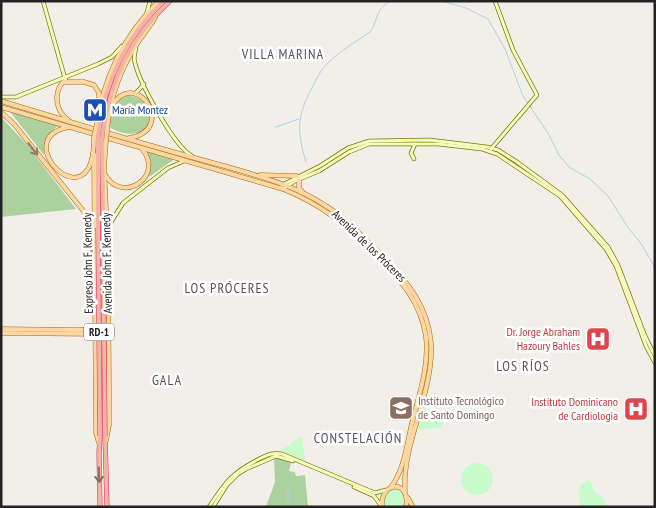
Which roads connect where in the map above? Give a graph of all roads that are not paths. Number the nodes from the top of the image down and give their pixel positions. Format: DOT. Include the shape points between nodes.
graph roads {
  1 [pos="43,1"];
  2 [pos="150,1"];
  3 [pos="159,1"];
  4 [pos="164,1"];
  5 [pos="170,1"];
  6 [pos="495,1"];
  7 [pos="161,10"];
  8 [pos="147,13"];
  9 [pos="124,44"];
  10 [pos="136,46"];
  11 [pos="65,79"];
  12 [pos="113,81"];
  13 [pos="144,84"];
  14 [pos="148,92"];
  15 [pos="135,94"];
  16 [pos="1,97"];
  17 [pos="142,98"];
  18 [pos="112,99"];
  19 [pos="1,101"];
  20 [pos="99,106"];
  21 [pos="1,107"];
  22 [pos="1,112"];
  23 [pos="110,113"];
  24 [pos="70,122"];
  25 [pos="72,127"];
  26 [pos="100,130"];
  27 [pos="100,138"];
  28 [pos="126,138"];
  29 [pos="416,144"];
  30 [pos="135,146"];
  31 [pos="491,150"];
  32 [pos="94,154"];
  33 [pos="197,158"];
  34 [pos="414,159"];
  35 [pos="188,160"];
  36 [pos="321,168"];
  37 [pos="105,170"];
  38 [pos="252,174"];
  39 [pos="298,178"];
  40 [pos="137,185"];
  41 [pos="284,187"];
  42 [pos="140,190"];
  43 [pos="303,193"];
  44 [pos="107,228"];
  45 [pos="94,239"];
  46 [pos="95,316"];
  47 [pos="108,317"];
  48 [pos="108,328"];
  49 [pos="1,329"];
  50 [pos="95,329"];
  51 [pos="1,334"];
  52 [pos="95,334"];
  53 [pos="95,346"];
  54 [pos="108,346"];
  55 [pos="655,356"];
  56 [pos="655,363"];
  57 [pos="102,436"];
  58 [pos="99,443"];
  59 [pos="105,445"];
  60 [pos="273,455"];
  61 [pos="404,480"];
  62 [pos="396,481"];
  63 [pos="390,488"];
  64 [pos="405,492"];
  65 [pos="100,507"];
  66 [pos="107,507"];
  67 [pos="211,507"];
  68 [pos="382,507"];
  69 [pos="406,507"];
  70 [pos="413,507"];
  1 -- 11 [label="main road"];
  2 -- 8 [label="main road"];
  3 -- 8 [label="main road"];
  4 -- 12 [label="highway, RD-1" via="144,22 123,54"];
  5 -- 7 [label="highway, RD-1"];
  6 -- 31 [label="main road" via="513,50 537,95"];
  7 -- 10 [label="main road"];
  7 -- 12 [label="highway, RD-1" via="133,44"];
  8 -- 9 [label="main road"];
  9 -- 11 [label="main road" via="112,56"];
  9 -- 20 [label="main road"];
  10 -- 13 [label="main road" via="134,63"];
  10 -- 18 [label="main road"];
  11 -- 16 [label="main road" via="16,97"];
  11 -- 20 [label="main road" via="94,85 99,93"];
  11 -- 24 [label="main road" via="57,101 62,115"];
  12 -- 18 [label="highway"];
  12 -- 26 [label="highway, RD-1"];
  13 -- 14 [label="main road"];
  13 -- 15 [label="main road"];
  14 -- 17 [label="main road"];
  14 -- 33 [label="main road" via="172,136 186,152"];
  15 -- 17 [label="main road"];
  15 -- 23 [label="main road" via="119,97"];
  17 -- 28 [label="main road" via="151,108 152,121 140,134"];
  18 -- 23 [label="main road"];
  19 -- 24 [label="main road, Avenida de los Próceres"];
  20 -- 26 [label="main road"];
  21 -- 25 [label="main road"];
  22 -- 45 [label="main road, one-way" via="84,213"];
  23 -- 26 [label="main road"];
  24 -- 26 [label="main road, Avenida de los Próceres"];
  25 -- 27 [label="main road"];
  25 -- 32 [label="main road" via="50,138 46,153 52,165 69,177 79,177 88,169"];
  26 -- 27 [label="highway, RD-1, bridge"];
  26 -- 27 [label="main road, bridge"];
  26 -- 28 [label="main road, Avenida de los Próceres"];
  27 -- 30 [label="main road, Avenida de los Próceres"];
  27 -- 32 [label="main road"];
  27 -- 37 [label="main road, Avenida John F. Kennedy"];
  27 -- 57 [label="highway, Expreso John F. Kennedy / RD-1, bridge"];
  27 -- 57 [label="highway, Expreso John F. Kennedy / RD-1, bridge" via="98,228"];
  28 -- 33 [label="main road, Avenida de los Próceres"];
  29 -- 31 [label="main road"];
  29 -- 34 [label="main road" via="411,153"];
  29 -- 36 [label="main road" via="363,146"];
  30 -- 35 [label="main road, Avenida de los Próceres"];
  30 -- 40 [label="main road" via="144,152 148,164 146,176"];
  31 -- 36 [label="main road" via="430,140 377,140 356,145"];
  31 -- 55 [label="main road" via="510,157 562,195 608,247"];
  31 -- 56 [label="main road" via="560,196 606,249"];
  32 -- 45 [label="main road, Avenida John F. Kennedy"];
  33 -- 38 [label="main road, Avenida de los Próceres"];
  35 -- 41 [label="main road, Avenida de los Próceres"];
  35 -- 42 [label="main road" via="173,164"];
  36 -- 39 [label="main road"];
  37 -- 40 [label="main road" via="115,185"];
  37 -- 44 [label="main road, Avenida John F. Kennedy"];
  38 -- 39 [label="main road"];
  38 -- 41 [label="main road, Avenida de los Próceres"];
  39 -- 41 [label="main road"];
  39 -- 43 [label="main road"];
  40 -- 42 [label="main road"];
  41 -- 43 [label="main road, Avenida de los Próceres"];
  41 -- 62 [label="main road, Avenida de los Próceres" via="320,207 350,230 402,282 420,312 426,337 426,366"];
  42 -- 44 [label="main road" via="119,207"];
  43 -- 61 [label="main road, Avenida de los Próceres" via="348,223 409,284 423,310 430,332 430,365"];
  44 -- 47 [label="main road, Avenida John F. Kennedy"];
  45 -- 46 [label="main road, Avenida John F. Kennedy / RD-1"];
  46 -- 47 [label="main road" via="101,325 106,324"];
  46 -- 50 [label="main road, Avenida John F. Kennedy / RD-1"];
  47 -- 48 [label="main road, Avenida John F. Kennedy"];
  48 -- 50 [label="main road"];
  48 -- 52 [label="main road" via="105,333"];
  48 -- 54 [label="main road, Avenida John F. Kennedy"];
  49 -- 50 [label="main road"];
  50 -- 52 [label="main road, Avenida John F. Kennedy / RD-1"];
  51 -- 52 [label="main road"];
  52 -- 53 [label="main road, Avenida John F. Kennedy / RD-1"];
  53 -- 54 [label="main road" via="101,337 106,339"];
  53 -- 58 [label="main road, Avenida John F. Kennedy / RD-1" via="96,433"];
  54 -- 59 [label="main road, Avenida John F. Kennedy" via="109,425"];
  57 -- 58 [label="highway, Expreso John F. Kennedy / RD-1"];
  57 -- 59 [label="highway, Expreso John F. Kennedy / RD-1"];
  58 -- 65 [label="highway, Expreso John F. Kennedy / RD-1, one-way"];
  59 -- 66 [label="highway, Expreso John F. Kennedy / RD-1"];
  60 -- 63 [label="main road" via="282,454 375,493"];
  60 -- 67 [label="main road" via="238,474"];
  60 -- 68 [label="main road" via="371,494"];
  61 -- 62 [label="main road"];
  61 -- 64 [label="main road, Avenida de los Próceres"];
  62 -- 63 [label="main road, Avenida de los Próceres"];
  63 -- 64 [label="main road" via="398,487"];
  63 -- 68 [label="main road, Avenida de los Próceres" via="383,496"];
  64 -- 69 [label="main road, Avenida de los Próceres"];
  64 -- 70 [label="main road"];
}
